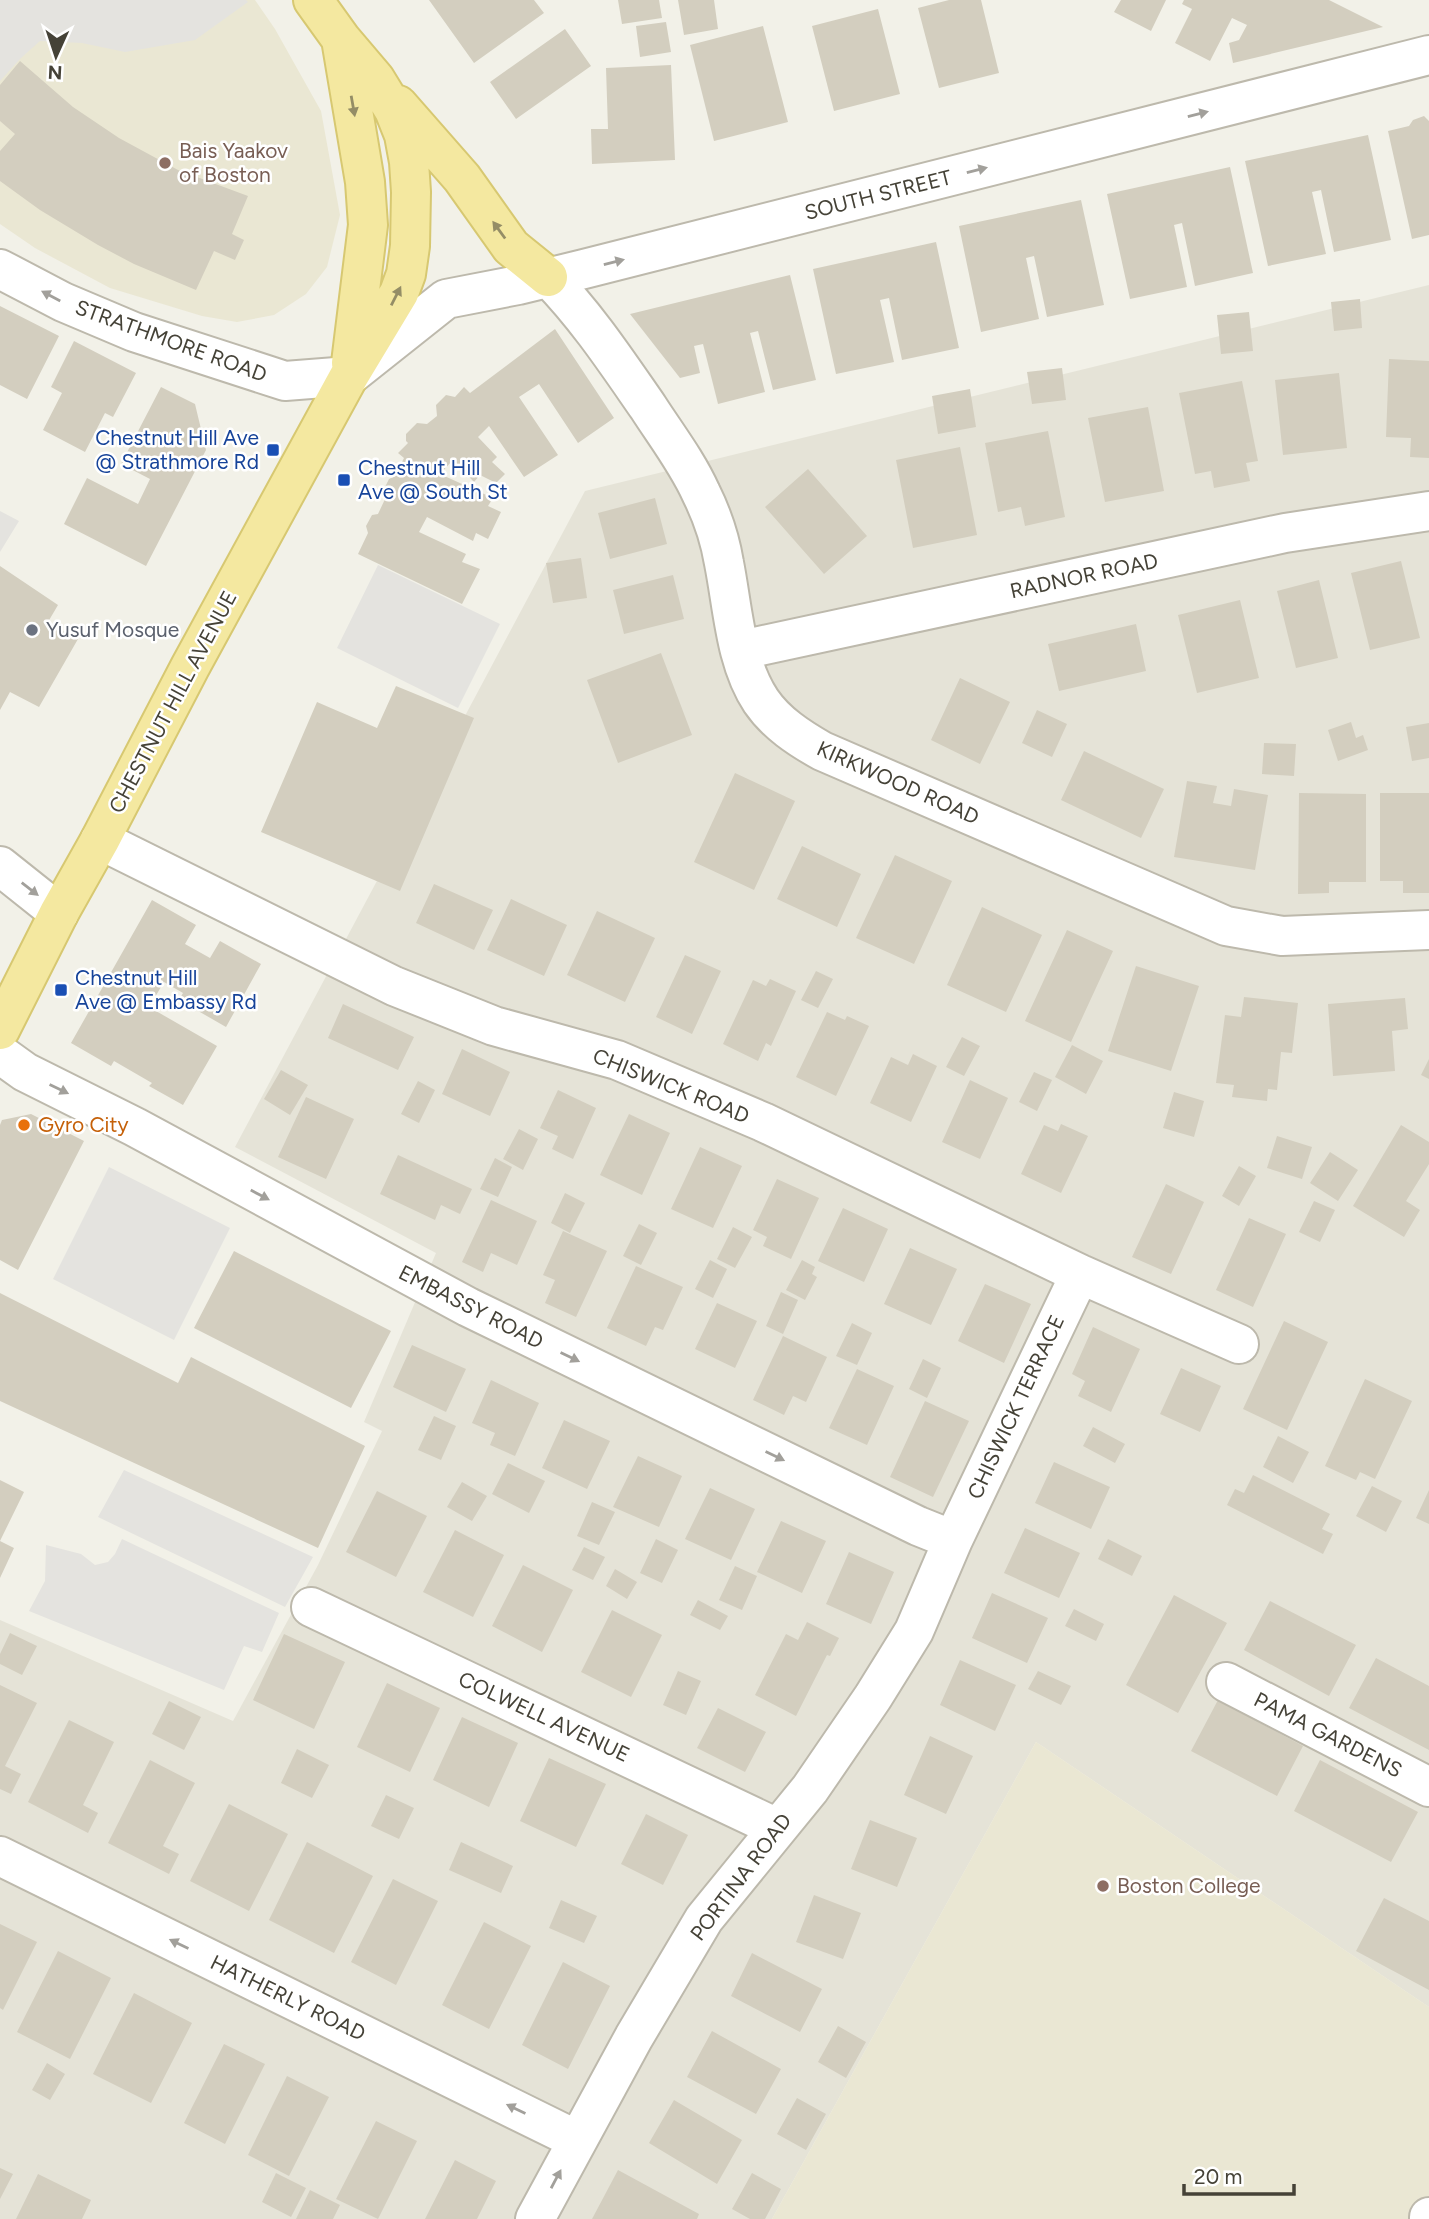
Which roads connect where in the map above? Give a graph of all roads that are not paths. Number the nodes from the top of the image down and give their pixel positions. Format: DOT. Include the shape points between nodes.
graph roads {
  1 [pos="313,0"];
  2 [pos="341,39"];
  3 [pos="1429,55"];
  4 [pos="375,79"];
  5 [pos="0,269"];
  6 [pos="548,277"];
  7 [pos="349,376"];
  8 [pos="1429,512"];
  9 [pos="741,650"];
  10 [pos="100,840"];
  11 [pos="0,866"];
  12 [pos="59,913"];
  13 [pos="1429,930"];
  14 [pos="0,1030"];
  15 [pos="0,1054"];
  16 [pos="1080,1274"];
  17 [pos="1239,1344"];
  18 [pos="953,1540"];
  19 [pos="311,1607"];
  20 [pos="1226,1682"];
  21 [pos="1429,1787"];
  22 [pos="777,1828"];
  23 [pos="0,1856"];
  24 [pos="577,2140"];
  25 [pos="535,2219"];
  1 -- 2 [label="main road, CHESTNUT HILL AVENUE"];
  2 -- 4 [label="main road, CHESTNUT HILL AVENUE"];
  2 -- 7 [label="main road, CHESTNUT HILL AVENUE, one-way" via="368,225"];
  6 -- 3 [label="street, SOUTH STREET, one-way"];
  6 -- 4 [label="main road, one-way" via="512,247 462,178"];
  7 -- 4 [label="main road, CHESTNUT HILL AVENUE, one-way" via="399,293 410,246 409,162 404,135"];
  7 -- 5 [label="street, STRATHMORE ROAD, one-way" via="285,381 134,332"];
  6 -- 7 [label="street, SOUTH STREET" via="446,299"];
  6 -- 9 [label="street, KIRKWOOD ROAD" via="603,342 701,492 724,560"];
  7 -- 10 [label="main road, CHESTNUT HILL AVENUE"];
  8 -- 9 [label="street, RADNOR ROAD" via="1285,533"];
  9 -- 13 [label="street, KIRKWOOD ROAD" via="762,702 779,722 821,751 1226,926 1282,936"];
  10 -- 12 [label="main road, CHESTNUT HILL AVENUE"];
  10 -- 16 [label="street, CHISWICK ROAD" via="394,986 494,1026 617,1060 763,1122"];
  11 -- 12 [label="street, one-way"];
  12 -- 14 [label="main road, CHESTNUT HILL AVENUE"];
  15 -- 18 [label="street, EMBASSY ROAD, one-way" via="25,1072 468,1307"];
  16 -- 17 [label="street, CHISWICK ROAD"];
  16 -- 18 [label="street, CHISWICK TERRACE"];
  18 -- 22 [label="street, PORTINA ROAD" via="914,1631 810,1789"];
  19 -- 22 [label="street, COLWELL AVENUE"];
  20 -- 21 [label="street, PAMA GARDENS"];
  22 -- 24 [label="street, PORTINA ROAD" via="704,1919"];
  24 -- 23 [label="street, HATHERLY ROAD, one-way"];
  25 -- 24 [label="street, PORTINA ROAD, one-way"];
}
